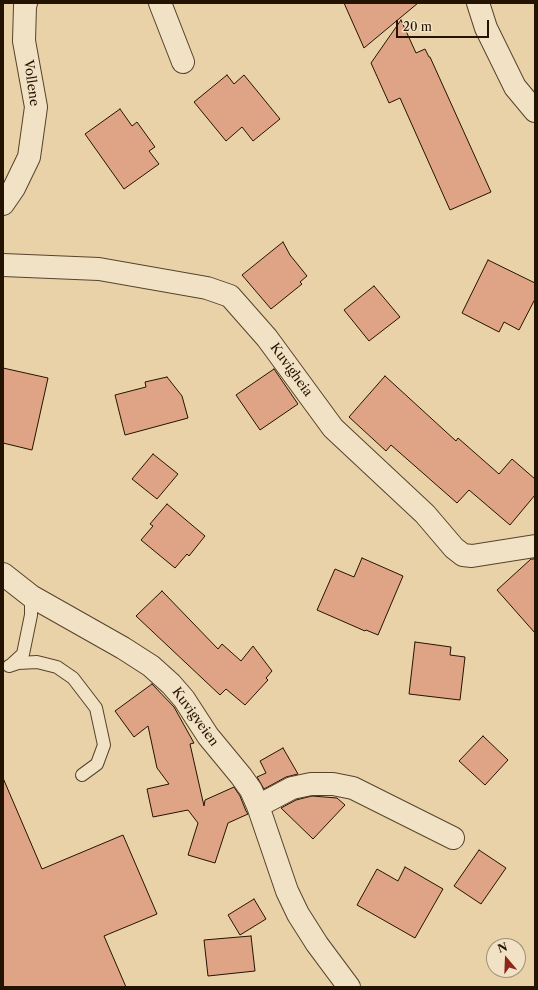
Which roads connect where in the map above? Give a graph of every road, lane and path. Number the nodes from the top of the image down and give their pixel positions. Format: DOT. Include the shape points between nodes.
graph roads {
  1 [pos="26,3"];
  2 [pos="160,3"];
  3 [pos="478,3"];
  4 [pos="183,62"];
  5 [pos="535,111"];
  6 [pos="3,204"];
  7 [pos="3,265"];
  8 [pos="535,546"];
  9 [pos="3,574"];
  10 [pos="31,596"];
  11 [pos="6,667"];
  12 [pos="82,775"];
  13 [pos="258,806"];
  14 [pos="453,838"];
  15 [pos="349,987"];
  1 -- 6 [label="street, Vollene" via="24,41 36,107 29,157"];
  2 -- 4 [label="street"];
  3 -- 5 [label="street" via="486,28 515,87"];
  7 -- 8 [label="street, Kuvigheia" via="99,269 207,288 230,296 267,338 333,428 425,514 454,548 463,555 472,556"];
  9 -- 10 [label="street, Kuvigveien"];
  10 -- 11 [label="lane" via="31,615 23,654"];
  10 -- 13 [label="street, Kuvigveien" via="123,648 151,666 171,684 251,790"];
  11 -- 12 [label="lane" via="18,663 37,662 56,667 73,678 96,708 104,745 97,764"];
  13 -- 14 [label="street" via="292,788 311,784 334,784 353,788"];
  13 -- 15 [label="street, Kuvigveien" via="286,891 317,944"];
}
